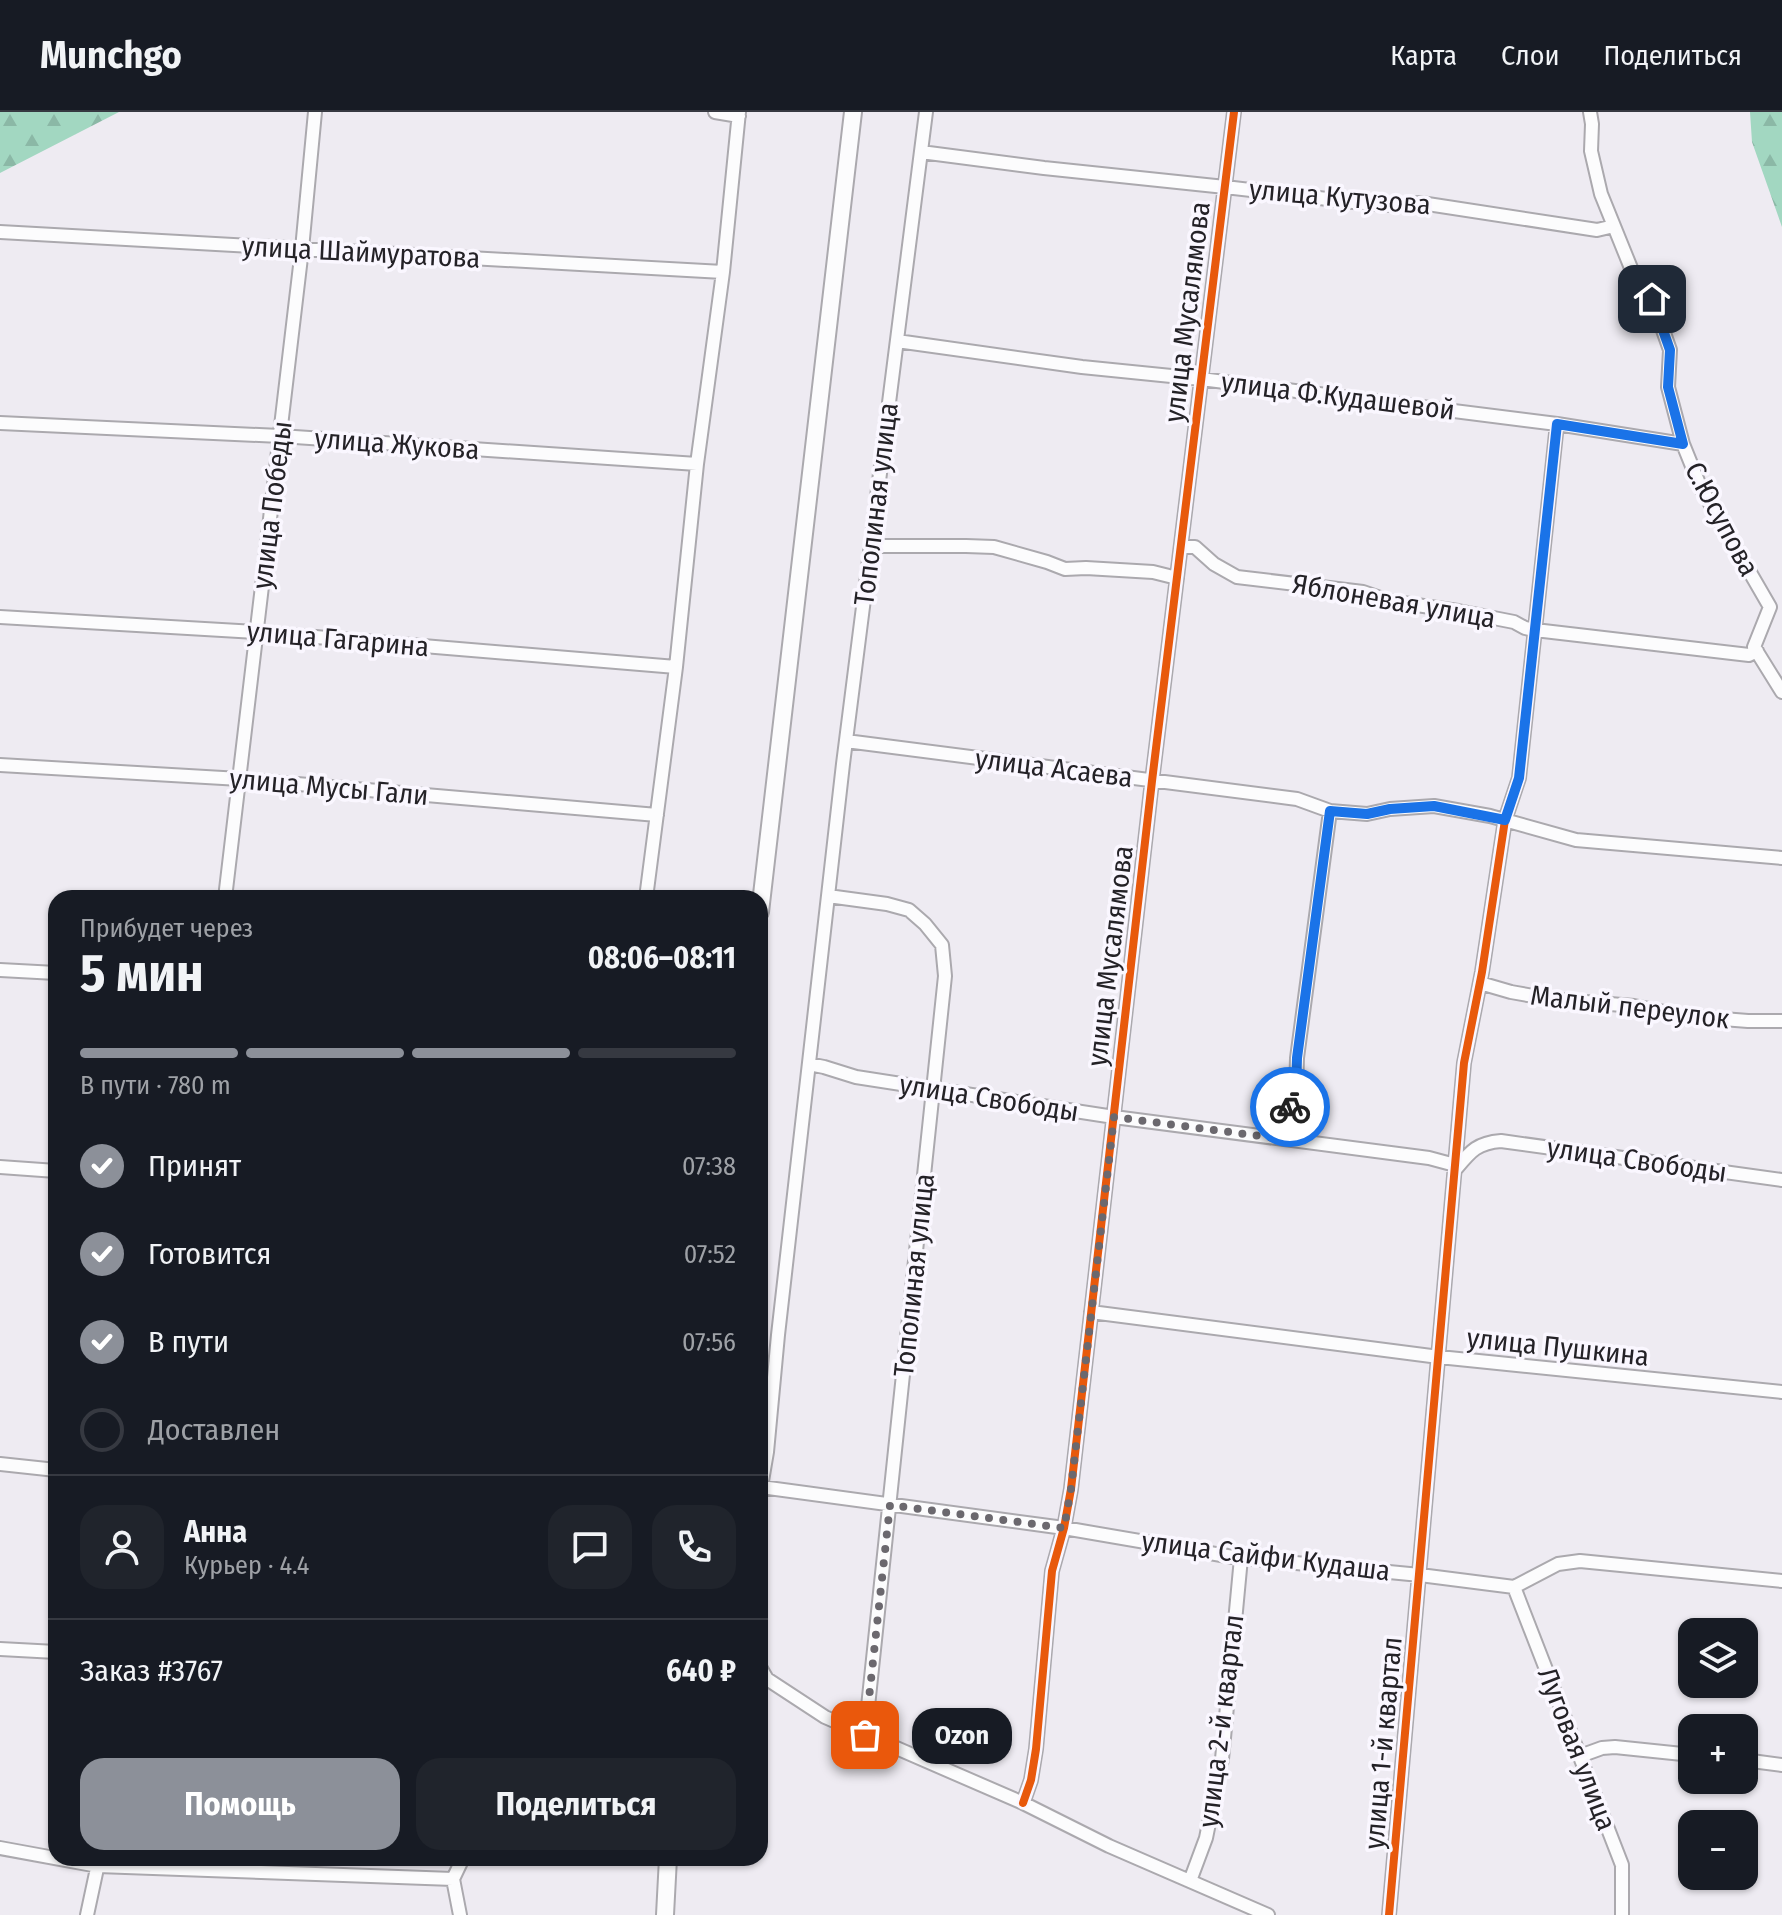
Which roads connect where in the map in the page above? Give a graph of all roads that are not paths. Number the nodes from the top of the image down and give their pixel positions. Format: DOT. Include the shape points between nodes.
graph roads {
  1 [pos="315,112"];
  2 [pos="715,112"];
  3 [pos="853,112"];
  4 [pos="926,112"];
  5 [pos="1234,112"];
  6 [pos="1590,112"];
  7 [pos="739,114"];
  8 [pos="921,152"];
  9 [pos="1225,187"];
  10 [pos="1614,226"];
  11 [pos="0,232"];
  12 [pos="302,249"];
  13 [pos="723,272"];
  14 [pos="897,341"];
  15 [pos="1201,379"];
  16 [pos="0,423"];
  17 [pos="1557,424"];
  18 [pos="280,436"];
  19 [pos="1683,444"];
  20 [pos="697,464"];
  21 [pos="871,545"];
  22 [pos="1181,547"];
  23 [pos="1177,578"];
  24 [pos="0,617"];
  25 [pos="1535,630"];
  26 [pos="256,632"];
  27 [pos="1757,651"];
  28 [pos="676,667"];
  29 [pos="1782,692"];
  30 [pos="846,741"];
  31 [pos="0,765"];
  32 [pos="240,779"];
  33 [pos="1152,781"];
  34 [pos="1330,811"];
  35 [pos="657,815"];
  36 [pos="1505,820"];
  37 [pos="1782,858"];
  38 [pos="226,890"];
  39 [pos="647,890"];
  40 [pos="763,890"];
  41 [pos="828,896"];
  42 [pos="0,970"];
  43 [pos="48,973"];
  44 [pos="1480,983"];
  45 [pos="1782,1021"];
  46 [pos="809,1064"];
  47 [pos="934,1090"];
  48 [pos="1114,1117"];
  49 [pos="1283,1139"];
  50 [pos="0,1167"];
  51 [pos="1455,1168"];
  52 [pos="48,1170"];
  53 [pos="1782,1180"];
  54 [pos="1091,1312"];
  55 [pos="1439,1357"];
  56 [pos="1782,1392"];
  57 [pos="768,1438"];
  58 [pos="0,1464"];
  59 [pos="48,1469"];
  60 [pos="768,1492"];
  61 [pos="890,1505"];
  62 [pos="1064,1528"];
  63 [pos="1241,1558"];
  64 [pos="1420,1575"];
  65 [pos="1782,1581"];
  66 [pos="1514,1587"];
  67 [pos="0,1649"];
  68 [pos="48,1652"];
  69 [pos="768,1680"];
  70 [pos="865,1735"];
  71 [pos="1678,1754"];
  72 [pos="1580,1756"];
  73 [pos="1758,1762"];
  74 [pos="1782,1765"];
  75 [pos="1023,1803"];
  76 [pos="0,1848"];
  77 [pos="48,1855"];
  78 [pos="97,1866"];
  79 [pos="182,1866"];
  80 [pos="459,1866"];
  81 [pos="668,1866"];
  82 [pos="453,1879"];
  83 [pos="1190,1881"];
  84 [pos="87,1915"];
  85 [pos="460,1915"];
  86 [pos="665,1915"];
  87 [pos="1268,1915"];
  88 [pos="1389,1915"];
  89 [pos="1622,1915"];
  1 -- 12 [label="street, улица Победы"];
  2 -- 7 [label="street"];
  3 -- 40 [label="main road"];
  4 -- 8 [label="street, Тополиная улица"];
  5 -- 9 [label="street, улица Мусалямова"];
  6 -- 10 [label="street, С.Юсупова" via="1591,151"];
  7 -- 13 [label="street"];
  8 -- 9 [label="street, улица Кутузова"];
  8 -- 14 [label="street, Тополиная улица"];
  9 -- 10 [label="street, улица Кутузова" via="1387,205 1421,203 1597,230"];
  9 -- 15 [label="street, улица Мусалямова"];
  10 -- 19 [label="street, С.Юсупова" via="1635,278 1652,299 1670,350 1668,387"];
  11 -- 12 [label="street, улица Шаймуратова"];
  12 -- 13 [label="street, улица Шаймуратова"];
  12 -- 18 [label="street, улица Победы"];
  13 -- 20 [label="street"];
  14 -- 15 [label="street, улица Ф.Кудашевой"];
  14 -- 21 [label="street, Тополиная улица"];
  15 -- 17 [label="street, улица Ф.Кудашевой"];
  15 -- 22 [label="street, улица Мусалямова"];
  16 -- 18 [label="street, улица Жукова"];
  17 -- 19 [label="street, улица Ф.Кудашевой"];
  17 -- 25 [label="street, улица 1-й квартал"];
  18 -- 20 [label="street, улица Жукова"];
  18 -- 26 [label="street, улица Победы"];
  19 -- 27 [label="street, С.Юсупова" via="1700,486 1770,607 1754,647"];
  20 -- 28 [label="street"];
  21 -- 23 [label="street" via="994,547 1065,569 1153,572"];
  21 -- 30 [label="street, Тополиная улица"];
  22 -- 23 [label="street, улица Мусалямова"];
  22 -- 25 [label="street, Яблоневая улица" via="1195,547 1237,577 1363,592"];
  23 -- 33 [label="street, улица Мусалямова"];
  24 -- 26 [label="street, улица Гагарина"];
  25 -- 27 [label="street, Яблоневая улица" via="1749,655"];
  25 -- 36 [label="street, улица 1-й квартал" via="1519,778"];
  26 -- 28 [label="street, улица Гагарина"];
  26 -- 32 [label="street, улица Победы"];
  27 -- 29 [label="street"];
  28 -- 35 [label="street"];
  30 -- 33 [label="street, улица Асаева"];
  30 -- 41 [label="street, Тополиная улица"];
  31 -- 32 [label="street, улица Мусы Гали"];
  32 -- 35 [label="street, улица Мусы Гали"];
  32 -- 38 [label="street, улица Победы"];
  33 -- 34 [label="street, улица Асаева" via="1297,799"];
  33 -- 48 [label="street, улица Мусалямова"];
  34 -- 36 [label="street, улица Асаева" via="1367,814 1434,806"];
  34 -- 49 [label="street" via="1296,1092"];
  35 -- 39 [label="street"];
  36 -- 37 [label="street, улица Асаева" via="1576,840"];
  36 -- 44 [label="street, улица 1-й квартал"];
  41 -- 46 [label="street, Тополиная улица"];
  41 -- 47 [label="street, Тополиная улица" via="909,910 942,945 945,976"];
  42 -- 43 [label="street"];
  44 -- 45 [label="street, Малый переулок" via="1550,999 1685,1016"];
  44 -- 51 [label="street, улица 1-й квартал" via="1464,1063"];
  46 -- 47 [label="street, улица Свободы"];
  46 -- 57 [label="street, Тополиная улица"];
  47 -- 48 [label="street, улица Свободы"];
  47 -- 61 [label="street, Тополиная улица"];
  48 -- 49 [label="street, улица Свободы"];
  48 -- 54 [label="street, улица Мусалямова"];
  49 -- 51 [label="street, улица Свободы" via="1429,1158"];
  50 -- 52 [label="street"];
  51 -- 53 [label="street, улица Свободы" via="1484,1142 1501,1141"];
  51 -- 55 [label="street, улица 1-й квартал"];
  54 -- 55 [label="street, улица Пушкина"];
  54 -- 62 [label="street, улица Мусалямова"];
  55 -- 56 [label="street, улица Пушкина"];
  55 -- 64 [label="street, улица 1-й квартал"];
  58 -- 59 [label="street"];
  60 -- 61 [label="street, улица Сайфи Кудаша"];
  61 -- 62 [label="street, улица Сайфи Кудаша"];
  61 -- 70 [label="street, Тополиная улица"];
  62 -- 63 [label="street, улица Сайфи Кудаша"];
  62 -- 75 [label="street, улица Мусалямова" via="1052,1571 1036,1749"];
  63 -- 64 [label="street, улица Сайфи Кудаша"];
  63 -- 83 [label="street, улица 2-й квартал" via="1222,1759 1206,1838"];
  64 -- 66 [label="street, улица Сайфи Кудаша"];
  64 -- 88 [label="street, улица 1-й квартал"];
  65 -- 66 [label="street" via="1580,1561 1558,1564"];
  66 -- 72 [label="street, Луговая улица"];
  67 -- 68 [label="street"];
  69 -- 70 [label="street" via="825,1717"];
  70 -- 75 [label="street"];
  71 -- 72 [label="street" via="1615,1747"];
  72 -- 89 [label="street, Луговая улица" via="1622,1865"];
  73 -- 74 [label="street"];
  75 -- 83 [label="street"];
  76 -- 77 [label="street"];
  78 -- 84 [label="street"];
  79 -- 82 [label="street"];
  80 -- 82 [label="street"];
  81 -- 86 [label="main road"];
  82 -- 85 [label="street"];
  83 -- 87 [label="street"];
}
